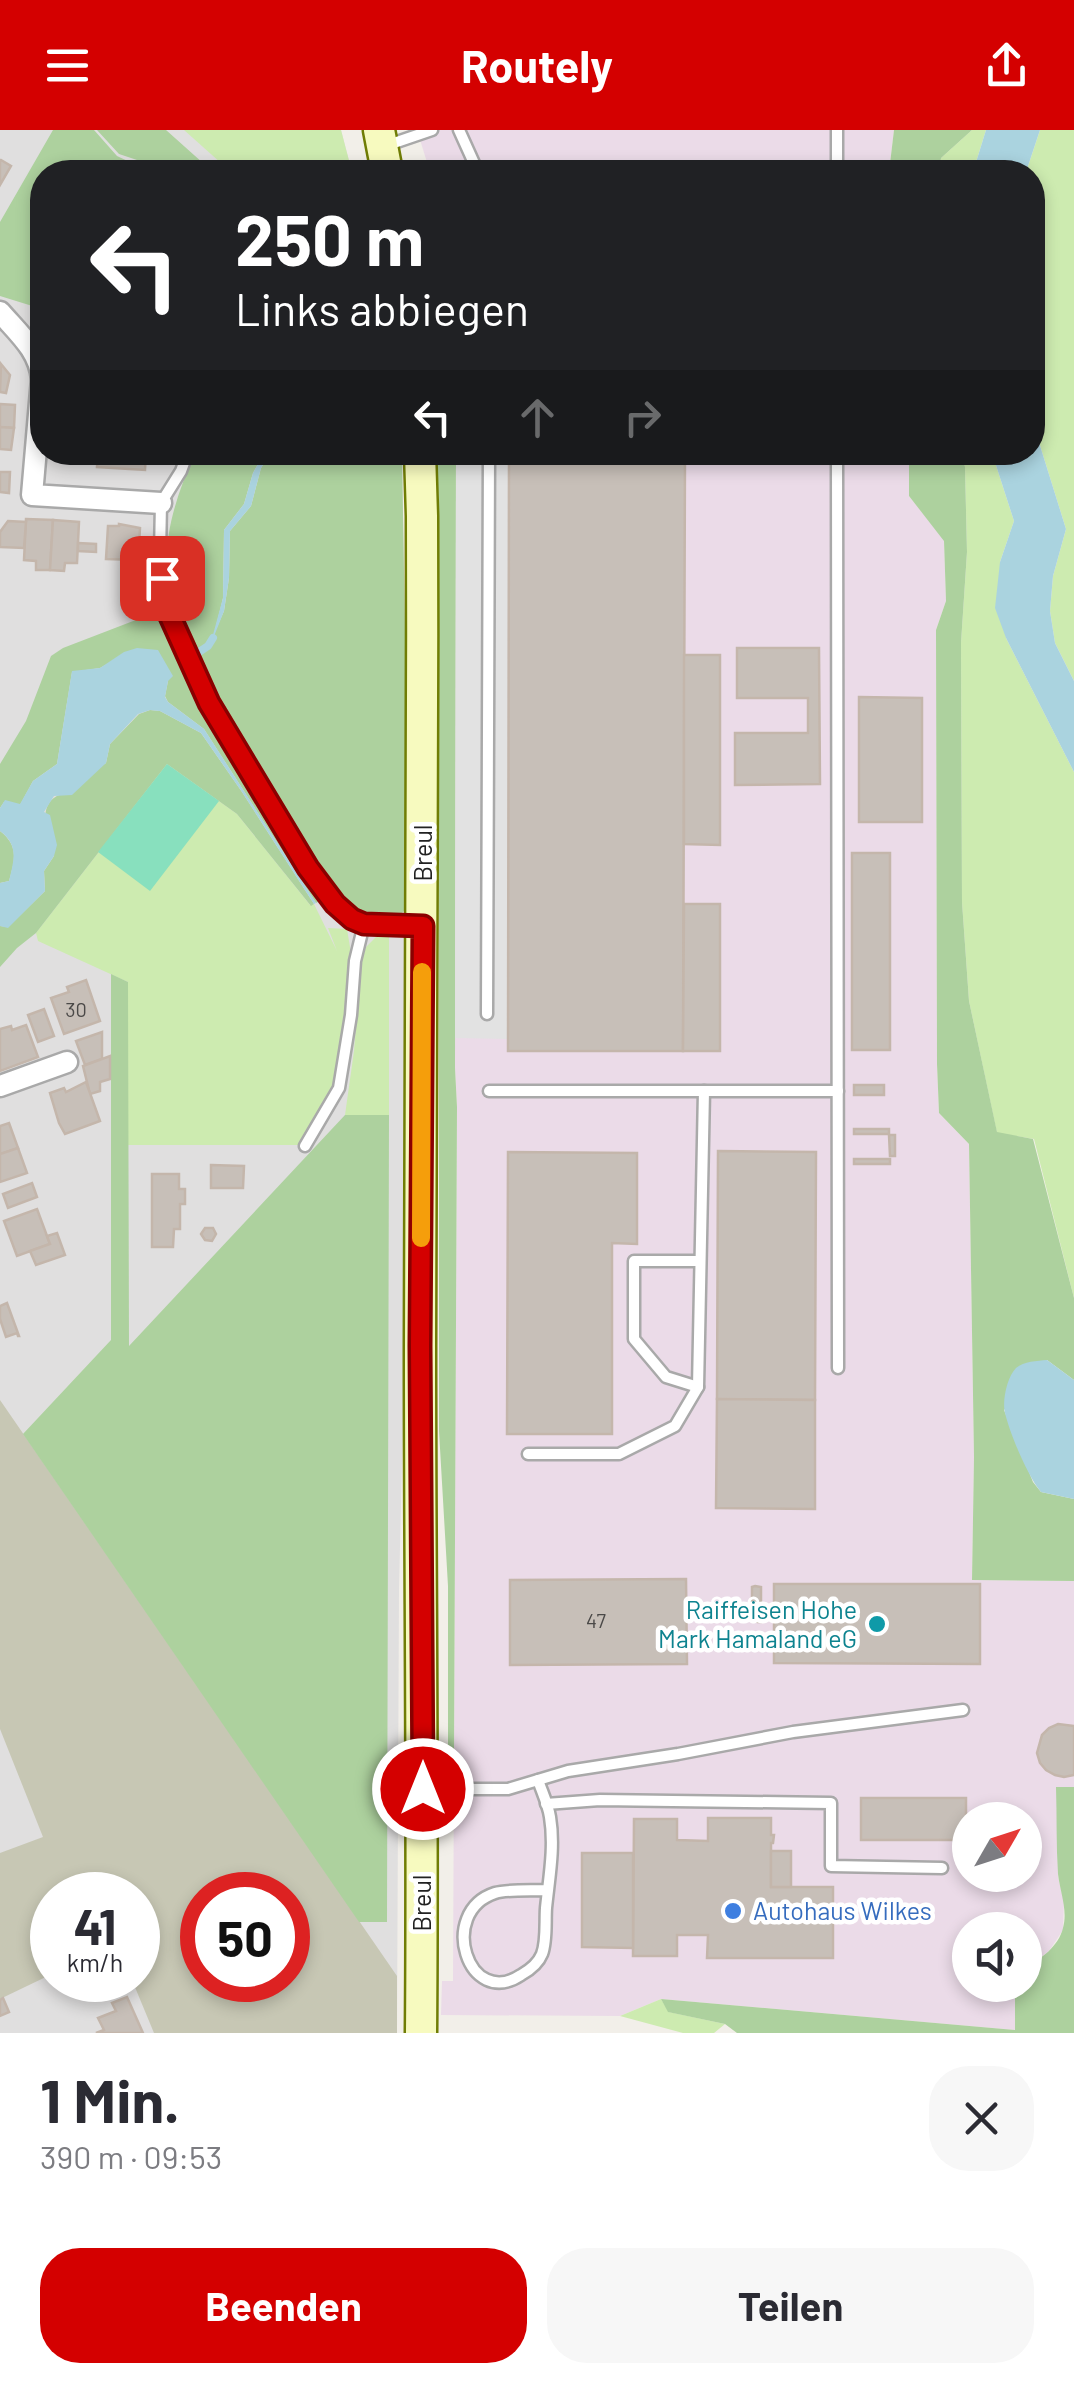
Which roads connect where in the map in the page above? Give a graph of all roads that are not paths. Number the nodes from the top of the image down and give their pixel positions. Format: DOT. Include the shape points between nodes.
graph roads {
  1 [pos="432,130"];
  2 [pos="459,130"];
  3 [pos="837,130"];
  4 [pos="383,150"];
  5 [pos="473,160"];
  6 [pos="837,160"];
  7 [pos="0,312"];
  8 [pos="30,347"];
  9 [pos="35,465"];
  10 [pos="183,465"];
  11 [pos="420,465"];
  12 [pos="489,465"];
  13 [pos="837,465"];
  14 [pos="162,503"];
  15 [pos="364,924"];
  16 [pos="423,926"];
  17 [pos="487,1014"];
  18 [pos="67,1062"];
  19 [pos="0,1086"];
  20 [pos="489,1090"];
  21 [pos="704,1091"];
  22 [pos="838,1091"];
  23 [pos="305,1146"];
  24 [pos="700,1261"];
  25 [pos="838,1368"];
  26 [pos="698,1387"];
  27 [pos="528,1454"];
  28 [pos="963,1710"];
  29 [pos="538,1780"];
  30 [pos="423,1789"];
  31 [pos="546,1804"];
  32 [pos="942,1868"];
  33 [pos="548,1890"];
  34 [pos="420,2033"];
  1 -- 4 [label="lane"];
  2 -- 5 [label="lane"];
  3 -- 6 [label="lane"];
  7 -- 8 [label="street"];
  9 -- 14 [label="street" via="32,494"];
  10 -- 14 [label="lane"];
  11 -- 16 [label="main road, Breul"];
  12 -- 17 [label="lane"];
  13 -- 22 [label="lane"];
  14 -- 15 [label="lane" via="164,603 209,703 308,868 343,913"];
  15 -- 16 [label="lane"];
  15 -- 23 [label="lane" via="339,1088"];
  16 -- 30 [label="main road, Breul"];
  18 -- 19 [label="street"];
  20 -- 21 [label="lane"];
  21 -- 22 [label="lane"];
  21 -- 24 [label="lane"];
  22 -- 25 [label="lane"];
  24 -- 26 [label="lane"];
  24 -- 26 [label="lane" via="634,1261 634,1340 666,1378"];
  26 -- 27 [label="lane" via="675,1426 620,1454"];
  28 -- 29 [label="lane" via="793,1732"];
  29 -- 30 [label="lane" via="508,1789"];
  29 -- 31 [label="lane"];
  30 -- 34 [label="main road, Breul"];
  31 -- 32 [label="lane" via="831,1803 831,1866"];
  31 -- 33 [label="lane"];
  33 -- 33 [label="lane" via="542,1952 533,1968 494,1982 477,1974 463,1938 477,1905 494,1894"];
}
